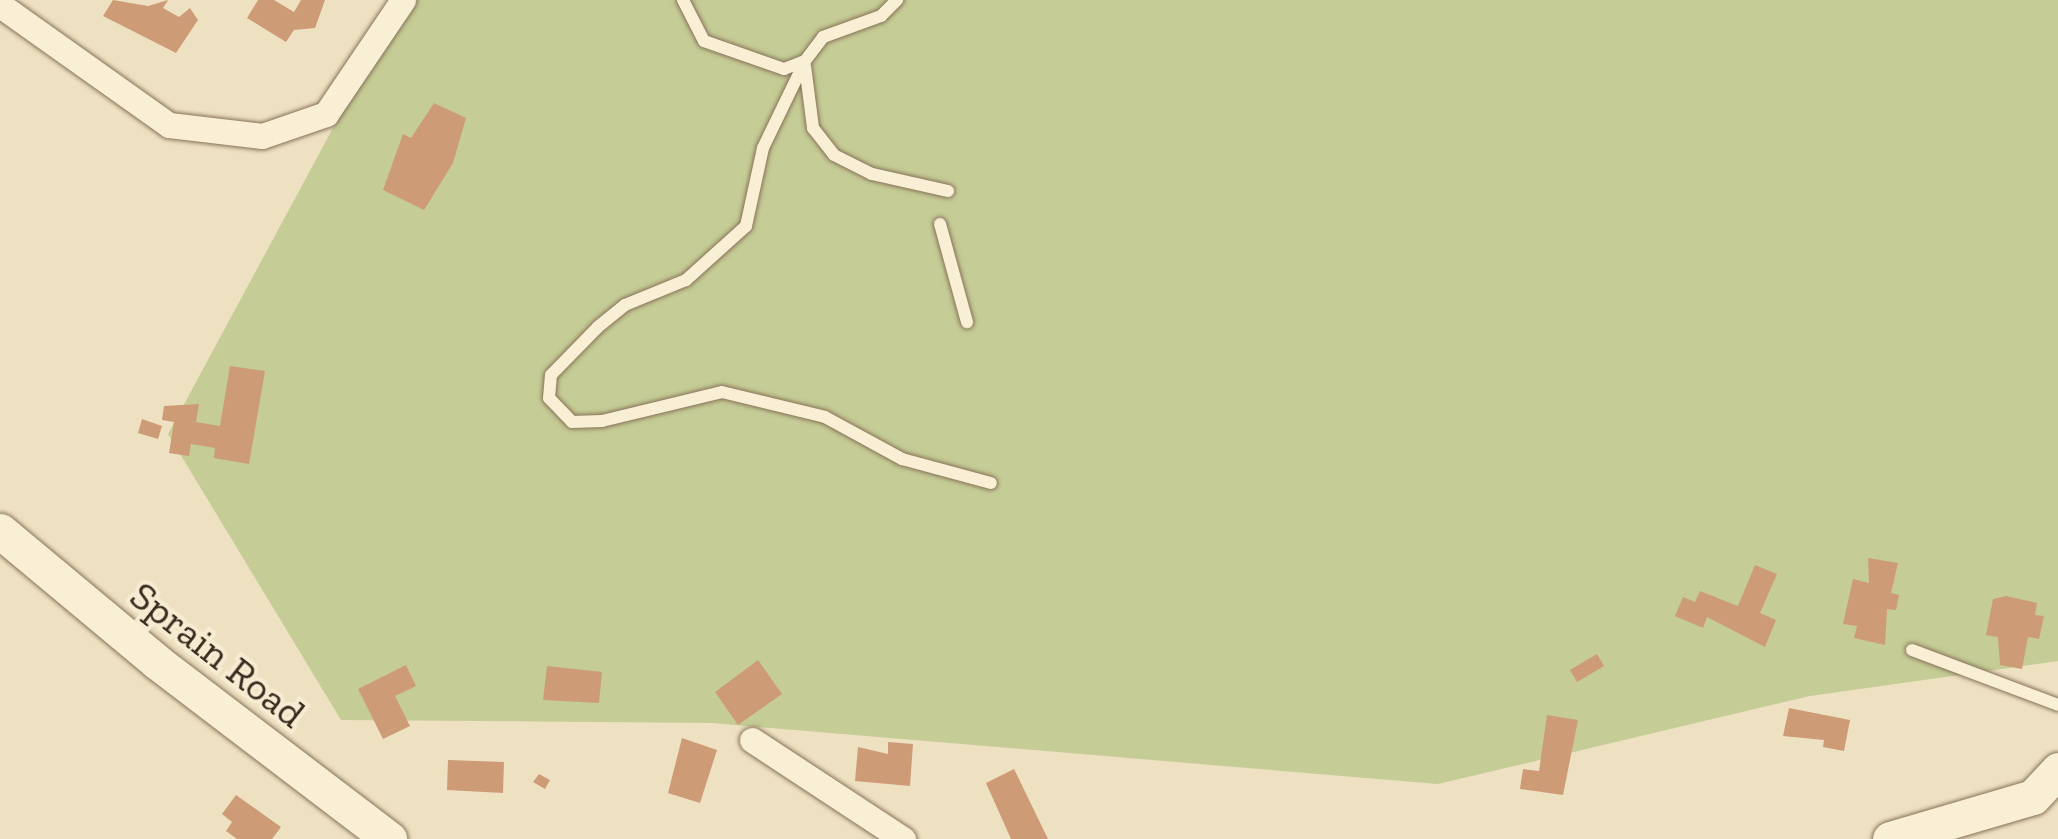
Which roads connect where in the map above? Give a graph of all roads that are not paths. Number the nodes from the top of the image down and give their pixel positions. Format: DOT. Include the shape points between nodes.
graph roads {
  1 [pos="404,0"];
  2 [pos="683,0"];
  3 [pos="898,0"];
  4 [pos="0,5"];
  5 [pos="805,61"];
  6 [pos="948,191"];
  7 [pos="940,224"];
  8 [pos="968,322"];
  9 [pos="991,483"];
  10 [pos="0,531"];
  11 [pos="1912,650"];
  12 [pos="2058,705"];
  13 [pos="752,740"];
  14 [pos="2058,770"];
  15 [pos="389,839"];
  16 [pos="903,839"];
  17 [pos="1890,839"];
  1 -- 4 [label="street" via="326,114 262,136 169,125"];
  2 -- 5 [label="lane" via="704,41 739,59 784,70"];
  3 -- 5 [label="lane" via="881,16 824,36"];
  5 -- 6 [label="lane" via="813,128 834,154 872,174"];
  5 -- 9 [label="lane" via="764,148 746,226 686,280 642,296 598,327 551,375 549,398 572,422 722,392 825,417 902,459"];
  7 -- 8 [label="lane"];
  10 -- 15 [label="street, Sprain Road" via="142,650"];
  11 -- 12 [label="lane"];
  13 -- 16 [label="street"];
  14 -- 17 [label="street" via="2033,796"];
}
